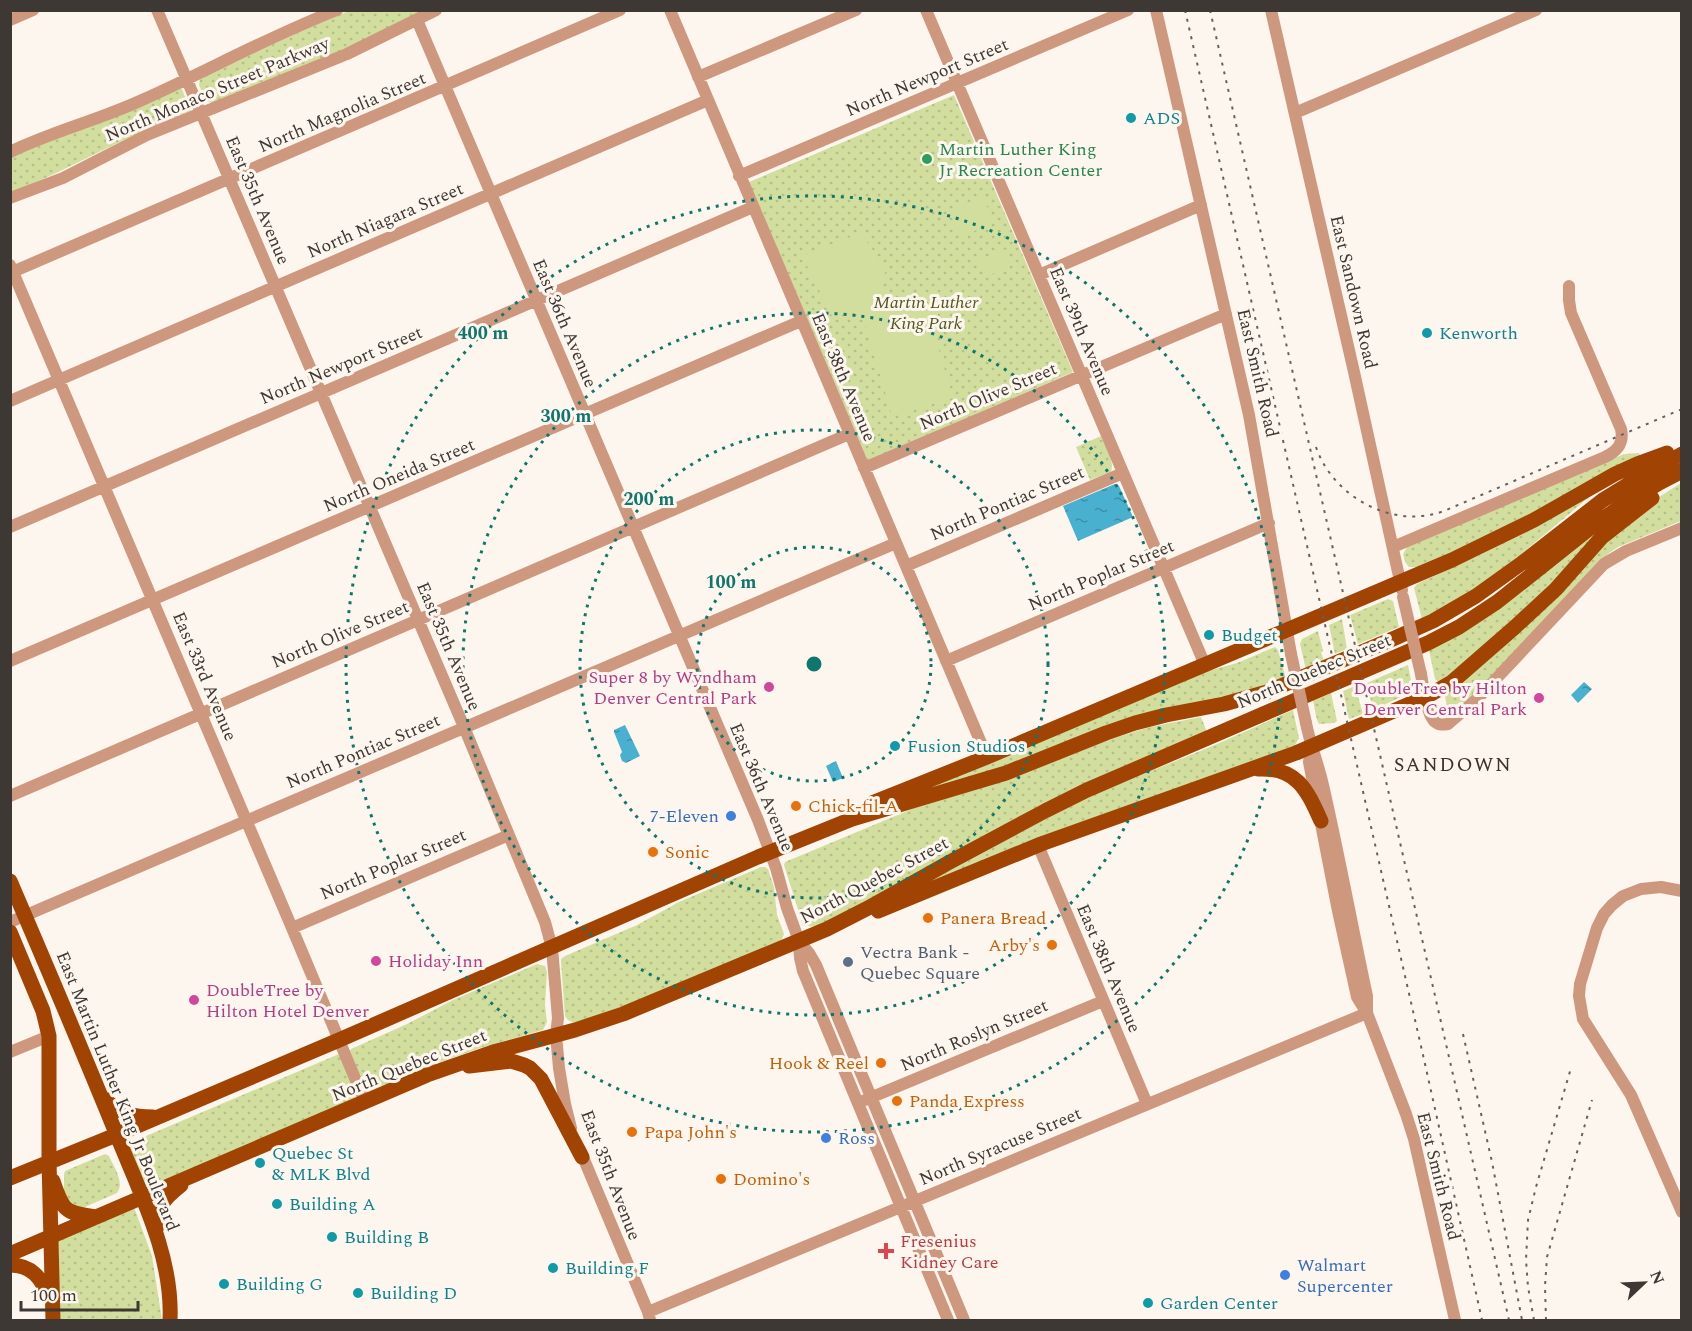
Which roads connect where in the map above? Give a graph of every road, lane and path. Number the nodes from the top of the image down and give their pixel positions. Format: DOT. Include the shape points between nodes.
graph roads {
  1 [pos="33,10"];
  2 [pos="157,10"];
  3 [pos="337,10"];
  4 [pos="436,10"];
  5 [pos="620,10"];
  6 [pos="670,10"];
  7 [pos="856,10"];
  8 [pos="926,10"];
  9 [pos="1128,10"];
  10 [pos="1156,10"];
  11 [pos="1271,10"];
  12 [pos="1536,10"];
  13 [pos="10,20"];
  14 [pos="417,20"];
  15 [pos="698,77"];
  16 [pos="186,79"];
  17 [pos="957,84"];
  18 [pos="446,87"];
  19 [pos="708,100"];
  20 [pos="1295,113"];
  21 [pos="201,114"];
  22 [pos="10,152"];
  23 [pos="739,176"];
  24 [pos="230,180"];
  25 [pos="491,194"];
  26 [pos="10,198"];
  27 [pos="1201,205"];
  28 [pos="753,207"];
  29 [pos="12,270"];
  30 [pos="1039,275"];
  31 [pos="275,286"];
  32 [pos="1569,286"];
  33 [pos="536,300"];
  34 [pos="1226,314"];
  35 [pos="801,321"];
  36 [pos="1082,376"];
  37 [pos="60,380"];
  38 [pos="321,393"];
  39 [pos="10,401"];
  40 [pos="585,414"];
  41 [pos="849,434"];
  42 [pos="1682,449"];
  43 [pos="1682,454"];
  44 [pos="864,468"];
  45 [pos="1682,471"];
  46 [pos="1123,473"];
  47 [pos="1682,479"];
  48 [pos="105,486"];
  49 [pos="369,507"];
  50 [pos="1269,523"];
  51 [pos="10,527"];
  52 [pos="633,528"];
  53 [pos="1682,528"];
  54 [pos="896,543"];
  55 [pos="1392,547"];
  56 [pos="906,566"];
  57 [pos="1164,568"];
  58 [pos="1400,582"];
  59 [pos="153,600"];
  60 [pos="418,620"];
  61 [pos="1287,631"];
  62 [pos="679,635"];
  63 [pos="10,661"];
  64 [pos="946,661"];
  65 [pos="1205,665"];
  66 [pos="1426,697"];
  67 [pos="201,714"];
  68 [pos="464,727"];
  69 [pos="1311,747"];
  70 [pos="987,758"];
  71 [pos="1249,770"];
  72 [pos="10,796"];
  73 [pos="246,820"];
  74 [pos="1321,821"];
  75 [pos="823,830"];
  76 [pos="509,835"];
  77 [pos="1038,845"];
  78 [pos="770,852"];
  79 [pos="10,881"];
  80 [pos="1682,891"];
  81 [pos="18,919"];
  82 [pos="292,927"];
  83 [pos="827,929"];
  84 [pos="10,932"];
  85 [pos="799,941"];
  86 [pos="552,948"];
  87 [pos="1103,1001"];
  88 [pos="1366,1013"];
  89 [pos="556,1035"];
  90 [pos="49,1036"];
  91 [pos="339,1040"];
  92 [pos="10,1052"];
  93 [pos="445,1068"];
  94 [pos="100,1094"];
  95 [pos="871,1098"];
  96 [pos="365,1102"];
  97 [pos="858,1103"];
  98 [pos="1147,1104"];
  99 [pos="158,1117"];
  100 [pos="116,1135"];
  101 [pos="582,1157"];
  102 [pos="49,1164"];
  103 [pos="195,1174"];
  104 [pos="10,1178"];
  105 [pos="141,1197"];
  106 [pos="914,1201"];
  107 [pos="901,1207"];
  108 [pos="1682,1212"];
  109 [pos="97,1217"];
  110 [pos="156,1236"];
  111 [pos="51,1237"];
  112 [pos="10,1254"];
  113 [pos="10,1265"];
  114 [pos="53,1313"];
  115 [pos="650,1318"];
  116 [pos="1454,1319"];
  117 [pos="170,1320"];
  118 [pos="948,1320"];
  119 [pos="963,1320"];
  1 -- 13 [label="street"];
  2 -- 16 [label="street, East 35th Avenue"];
  3 -- 16 [label="street, North Monaco Street Parkway"];
  4 -- 14 [label="street, North Monaco Street Parkway"];
  5 -- 18 [label="street, North Magnolia Street"];
  6 -- 15 [label="street, East 38th Avenue"];
  7 -- 15 [label="street"];
  8 -- 17 [label="street, East 39th Avenue"];
  9 -- 17 [label="street, North Newport Street"];
  10 -- 27 [label="street, East Smith Road"];
  11 -- 20 [label="street, East Sandown Road"];
  12 -- 20 [label="street"];
  14 -- 18 [label="street, East 36th Avenue"];
  14 -- 21 [label="street, North Monaco Street Parkway" via="347,54"];
  15 -- 19 [label="street, East 38th Avenue"];
  16 -- 21 [label="street, East 35th Avenue"];
  16 -- 22 [label="street, North Monaco Street Parkway"];
  17 -- 23 [label="street, North Newport Street"];
  17 -- 30 [label="street, East 39th Avenue"];
  18 -- 24 [label="street, North Magnolia Street"];
  18 -- 25 [label="street, East 36th Avenue"];
  19 -- 23 [label="street, East 38th Avenue"];
  19 -- 25 [label="street, North Niagara Street"];
  20 -- 55 [label="street, East Sandown Road"];
  21 -- 24 [label="street, East 35th Avenue"];
  21 -- 26 [label="street, North Monaco Street Parkway" via="147,135 63,178"];
  23 -- 28 [label="street, East 38th Avenue"];
  24 -- 29 [label="street, North Magnolia Street"];
  24 -- 31 [label="street, East 35th Avenue"];
  25 -- 31 [label="street, North Niagara Street"];
  25 -- 33 [label="street, East 36th Avenue"];
  27 -- 30 [label="street"];
  27 -- 34 [label="street, East Smith Road"];
  28 -- 33 [label="street, North Newport Street"];
  28 -- 35 [label="street, East 38th Avenue"];
  29 -- 37 [label="street, East 33rd Avenue"];
  30 -- 36 [label="street, East 39th Avenue"];
  31 -- 37 [label="street, North Niagara Street"];
  31 -- 38 [label="street, East 35th Avenue"];
  32 -- 55 [label="street" via="1571,313 1621,429 1618,450"];
  33 -- 38 [label="street, North Newport Street"];
  33 -- 40 [label="street, East 36th Avenue"];
  34 -- 36 [label="street, North Olive Street"];
  34 -- 50 [label="street, East Smith Road"];
  35 -- 40 [label="street, North Oneida Street"];
  35 -- 41 [label="street, East 38th Avenue"];
  36 -- 44 [label="street, North Olive Street"];
  36 -- 46 [label="street, East 39th Avenue"];
  37 -- 39 [label="street, North Niagara Street"];
  37 -- 48 [label="street, East 33rd Avenue"];
  38 -- 48 [label="street, North Newport Street"];
  38 -- 49 [label="street, East 35th Avenue"];
  40 -- 49 [label="street, North Oneida Street"];
  40 -- 52 [label="street, East 36th Avenue"];
  41 -- 44 [label="street, East 38th Avenue"];
  41 -- 52 [label="street, North Olive Street"];
  42 -- 58 [label="main road" via="1625,469 1516,530"];
  43 -- 75 [label="main road, North Quebec Street" via="1603,500 1469,600 1395,638 1260,695 1135,723 1006,773"];
  44 -- 54 [label="street, East 38th Avenue"];
  45 -- 83 [label="main road, North Quebec Street" via="1623,505 1497,602 1439,638 1087,790"];
  46 -- 56 [label="street, North Pontiac Street"];
  46 -- 57 [label="street, East 39th Avenue"];
  47 -- 66 [label="main road" via="1611,529 1533,611 1452,682"];
  48 -- 51 [label="street, North Newport Street"];
  48 -- 59 [label="street, East 33rd Avenue"];
  49 -- 59 [label="street, North Oneida Street"];
  49 -- 60 [label="street, East 35th Avenue"];
  50 -- 57 [label="street, North Poplar Street"];
  50 -- 61 [label="street, East Smith Road"];
  52 -- 60 [label="street, North Olive Street"];
  52 -- 62 [label="street, East 36th Avenue"];
  53 -- 66 [label="street, East Sandown Road" via="1604,564 1477,699 1448,724 1432,719"];
  54 -- 56 [label="street, East 38th Avenue"];
  54 -- 62 [label="street, North Pontiac Street"];
  55 -- 58 [label="street, East Sandown Road"];
  56 -- 64 [label="street, East 38th Avenue"];
  57 -- 64 [label="street, North Poplar Street"];
  57 -- 65 [label="street, East 39th Avenue"];
  58 -- 61 [label="main road"];
  58 -- 66 [label="street, East Sandown Road, bridge"];
  59 -- 63 [label="street, North Oneida Street"];
  59 -- 67 [label="street, East 33rd Avenue"];
  60 -- 67 [label="street, North Olive Street"];
  60 -- 68 [label="street, East 35th Avenue"];
  61 -- 65 [label="main road"];
  61 -- 69 [label="street, East Smith Road, bridge"];
  62 -- 68 [label="street, North Pontiac Street"];
  62 -- 78 [label="street, East 36th Avenue"];
  64 -- 70 [label="street, East 38th Avenue"];
  65 -- 70 [label="main road"];
  66 -- 69 [label="main road"];
  67 -- 72 [label="street, North Olive Street"];
  67 -- 73 [label="street, East 33rd Avenue"];
  68 -- 73 [label="street, North Pontiac Street"];
  68 -- 76 [label="street, East 35th Avenue"];
  69 -- 71 [label="main road"];
  69 -- 74 [label="street, East Smith Road" via="1309,762"];
  69 -- 88 [label="street, East Smith Road" via="1337,845 1367,996"];
  70 -- 75 [label="main road" via="836,819"];
  71 -- 74 [label="main road" via="1290,775 1306,790"];
  71 -- 77 [label="main road"];
  73 -- 81 [label="street, North Pontiac Street"];
  73 -- 82 [label="street, East 33rd Avenue"];
  74 -- 88 [label="street, East Smith Road" via="1357,997"];
  75 -- 78 [label="main road, North Quebec Street"];
  76 -- 82 [label="street, North Poplar Street"];
  76 -- 86 [label="street, East 35th Avenue"];
  77 -- 83 [label="main road" via="903,902"];
  77 -- 87 [label="street, East 38th Avenue"];
  78 -- 85 [label="street, East 36th Avenue"];
  78 -- 86 [label="main road, North Quebec Street"];
  79 -- 81 [label="main road, East Martin Luther King Jr Boulevard"];
  80 -- 108 [label="street" via="1641,889 1608,909 1597,928 1579,996 1581,1012 1592,1036 1636,1106"];
  81 -- 94 [label="main road, East Martin Luther King Jr Boulevard"];
  82 -- 91 [label="street, East 33rd Avenue"];
  83 -- 85 [label="main road, North Quebec Street"];
  84 -- 90 [label="main road" via="43,1011"];
  85 -- 89 [label="main road, North Quebec Street" via="639,1008"];
  85 -- 95 [label="street, East 36th Avenue" via="816,965"];
  85 -- 97 [label="street, East 36th Avenue" via="803,971"];
  86 -- 89 [label="street, East 35th Avenue"];
  86 -- 91 [label="main road, North Quebec Street"];
  87 -- 95 [label="street, North Roslyn Street"];
  87 -- 98 [label="street, East 38th Avenue"];
  88 -- 98 [label="street, North Syracuse Street"];
  88 -- 116 [label="street, East Smith Road" via="1414,1139"];
  89 -- 93 [label="main road, North Quebec Street"];
  89 -- 101 [label="street, East 35th Avenue" via="565,1104"];
  90 -- 92 [label="street"];
  90 -- 102 [label="main road"];
  91 -- 96 [label="street, East 33rd Avenue"];
  91 -- 99 [label="main road, North Quebec Street"];
  93 -- 96 [label="main road, North Quebec Street"];
  93 -- 101 [label="main road" via="511,1061 530,1068 540,1079"];
  94 -- 99 [label="main road" via="129,1115"];
  94 -- 100 [label="main road, East Martin Luther King Jr Boulevard"];
  95 -- 97 [label="street, North Roslyn Street"];
  95 -- 106 [label="street, East 36th Avenue"];
  96 -- 103 [label="main road, North Quebec Street"];
  97 -- 107 [label="street, East 36th Avenue"];
  98 -- 106 [label="street, North Syracuse Street"];
  99 -- 100 [label="main road, North Quebec Street"];
  100 -- 102 [label="main road, North Quebec Street"];
  100 -- 105 [label="main road, East Martin Luther King Jr Boulevard"];
  101 -- 115 [label="street, East 35th Avenue"];
  102 -- 104 [label="main road, North Quebec Street"];
  102 -- 109 [label="main road" via="65,1209"];
  102 -- 111 [label="main road"];
  103 -- 105 [label="main road, North Quebec Street"];
  103 -- 110 [label="main road" via="161,1203"];
  105 -- 109 [label="main road, North Quebec Street"];
  105 -- 110 [label="main road, East Martin Luther King Jr Boulevard"];
  106 -- 107 [label="street, North Syracuse Street"];
  106 -- 119 [label="street, East 36th Avenue"];
  107 -- 115 [label="street, North Syracuse Street"];
  107 -- 118 [label="street, East 36th Avenue"];
  109 -- 111 [label="main road, North Quebec Street"];
  110 -- 117 [label="main road, East Martin Luther King Jr Boulevard" via="167,1276"];
  111 -- 112 [label="main road, North Quebec Street"];
  111 -- 114 [label="main road"];
  113 -- 114 [label="main road" via="26,1267 38,1276"];
}
